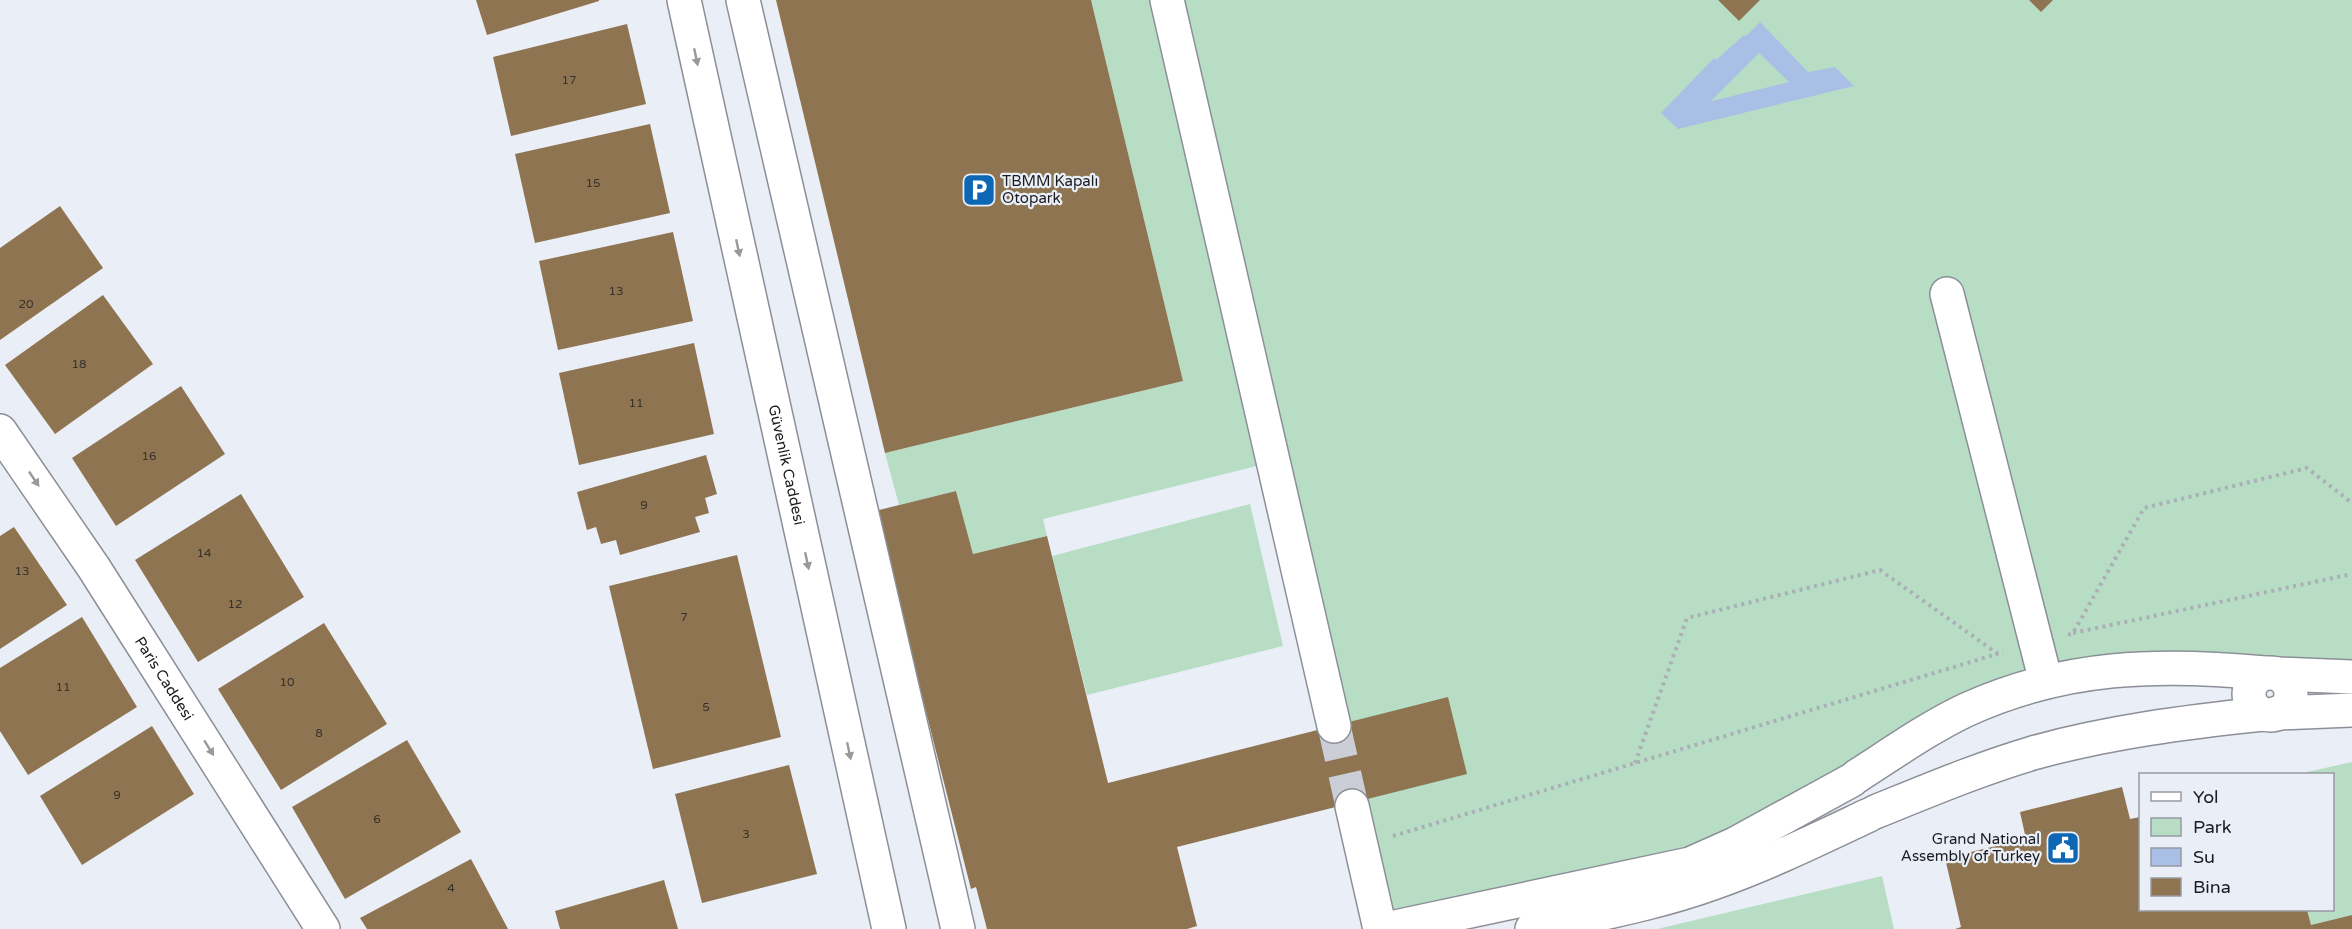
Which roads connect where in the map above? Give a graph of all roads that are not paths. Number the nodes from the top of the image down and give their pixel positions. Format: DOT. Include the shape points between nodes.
graph roads {
  1 [pos="684,0"];
  2 [pos="743,0"];
  3 [pos="1167,0"];
  4 [pos="1947,294"];
  5 [pos="0,431"];
  6 [pos="2272,674"];
  7 [pos="2352,677"];
  8 [pos="2046,682"];
  9 [pos="2352,710"];
  10 [pos="2270,713"];
  11 [pos="1334,726"];
  12 [pos="1855,778"];
  13 [pos="1352,806"];
  14 [pos="1872,814"];
  15 [pos="323,929"];
  16 [pos="889,929"];
  17 [pos="958,929"];
  18 [pos="1380,929"];
  19 [pos="1386,929"];
  20 [pos="1532,929"];
  1 -- 16 [label="main road, Güvenlik Caddesi, one-way"];
  2 -- 17 [label="main road"];
  3 -- 11 [label="main road"];
  4 -- 8 [label="main road"];
  5 -- 15 [label="main road, Paris Caddesi, one-way" via="94,568"];
  6 -- 7 [label="main road"];
  6 -- 8 [label="main road" via="2180,666 2130,668"];
  6 -- 10 [label="main road" via="2289,684 2290,698 2283,710"];
  8 -- 12 [label="main road" via="1966,710"];
  9 -- 10 [label="main road"];
  10 -- 14 [label="main road" via="2127,731 2033,753"];
  12 -- 14 [label="main road" via="1845,791 1846,804 1855,814"];
  12 -- 19 [label="main road" via="1735,844 1689,864"];
  13 -- 18 [label="main road"];
  14 -- 20 [label="main road" via="1713,883"];
}
